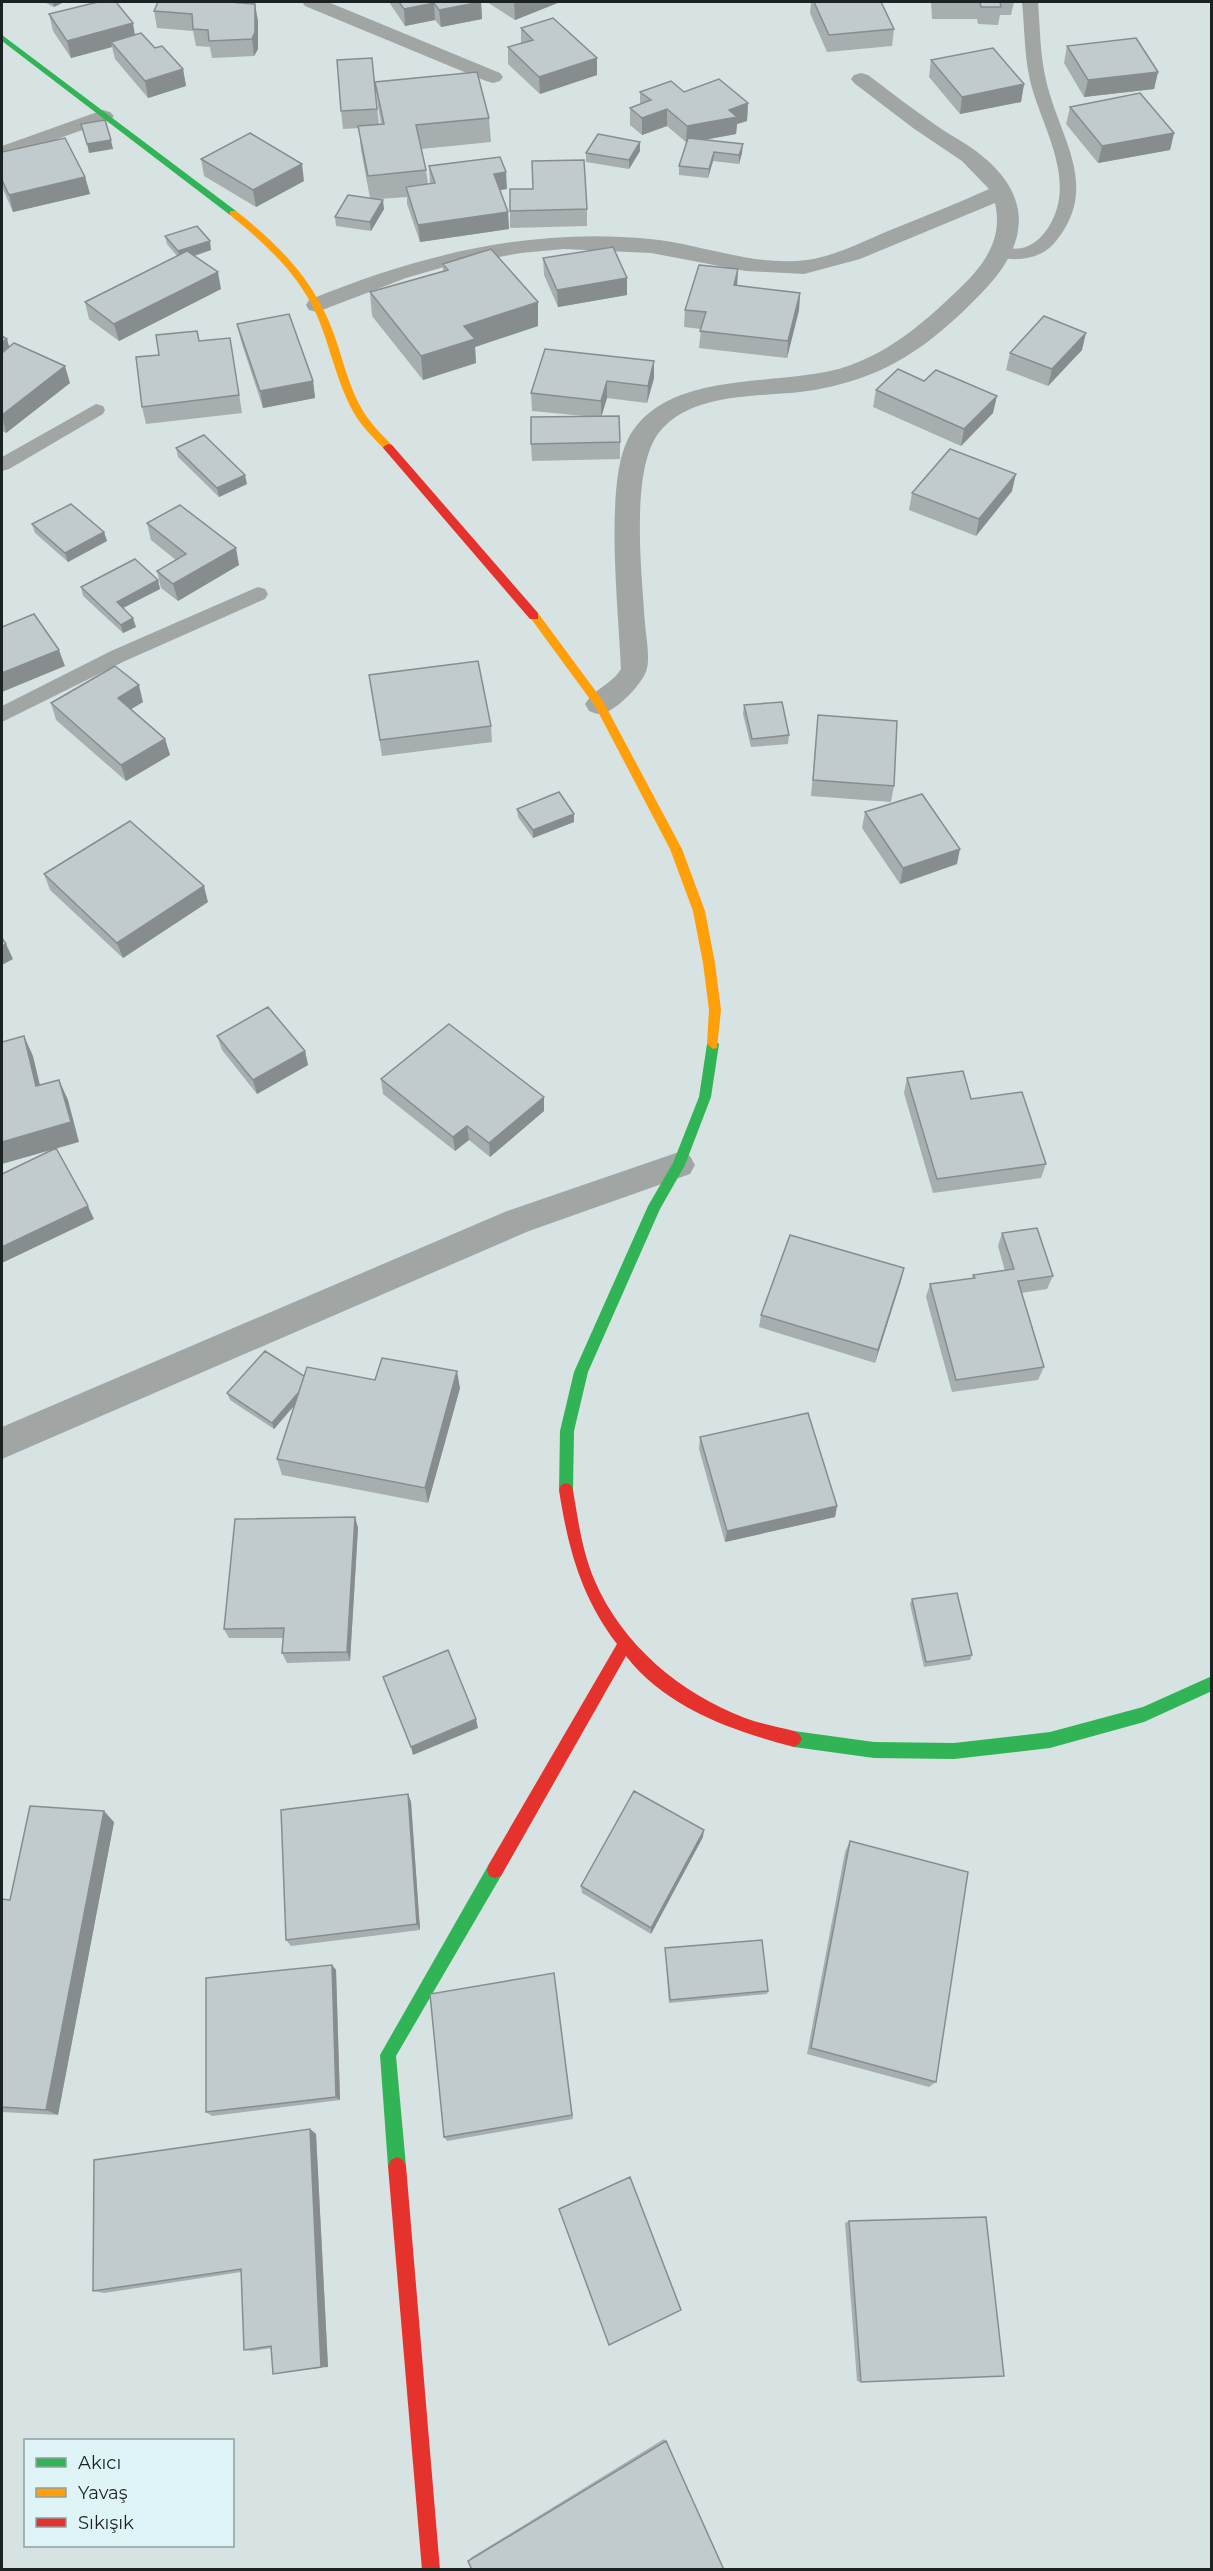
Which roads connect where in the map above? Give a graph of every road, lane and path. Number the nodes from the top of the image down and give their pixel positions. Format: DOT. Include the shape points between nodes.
graph roads {
  1 [pos="312,2"];
  2 [pos="1030,2"];
  3 [pos="2,37"];
  4 [pos="493,77"];
  5 [pos="861,80"];
  6 [pos="104,116"];
  7 [pos="2,153"];
  8 [pos="1002,191"];
  9 [pos="1003,253"];
  10 [pos="317,305"];
  11 [pos="96,410"];
  12 [pos="2,465"];
  13 [pos="258,594"];
  14 [pos="599,704"];
  15 [pos="2,715"];
  16 [pos="680,1165"];
  17 [pos="2,1443"];
  18 [pos="624,1646"];
  19 [pos="1212,1683"];
  20 [pos="431,2570"];
  1 -- 4 [label="street"];
  2 -- 9 [label="lane" via="1039,87 1069,168 1071,185 1063,218 1042,248 1021,255"];
  3 -- 6 [label="street"];
  5 -- 8 [label="street" via="973,159"];
  6 -- 7 [label="street"];
  6 -- 10 [label="street" via="246,223 298,275"];
  8 -- 9 [label="street" via="1010,221"];
  8 -- 10 [label="street" via="850,255 805,266 762,267 619,242 537,243 417,267"];
  9 -- 14 [label="street" via="992,270 920,339 890,358 822,381 724,391 694,399 669,411 651,426 639,441 632,463 629,515 634,669 625,684"];
  10 -- 14 [label="street" via="361,416 526,606"];
  11 -- 12 [label="lane"];
  13 -- 15 [label="lane" via="118,656"];
  14 -- 16 [label="street" via="676,849 699,911 709,963 715,1010 713,1055 705,1097"];
  16 -- 17 [label="street" via="518,1221"];
  16 -- 18 [label="street" via="655,1206 581,1372 567,1431 566,1492 576,1551 597,1605"];
  18 -- 19 [label="street" via="664,1684 732,1723 790,1739 874,1750 954,1751 1050,1740 1144,1714"];
  18 -- 20 [label="street" via="388,2055"];
}
